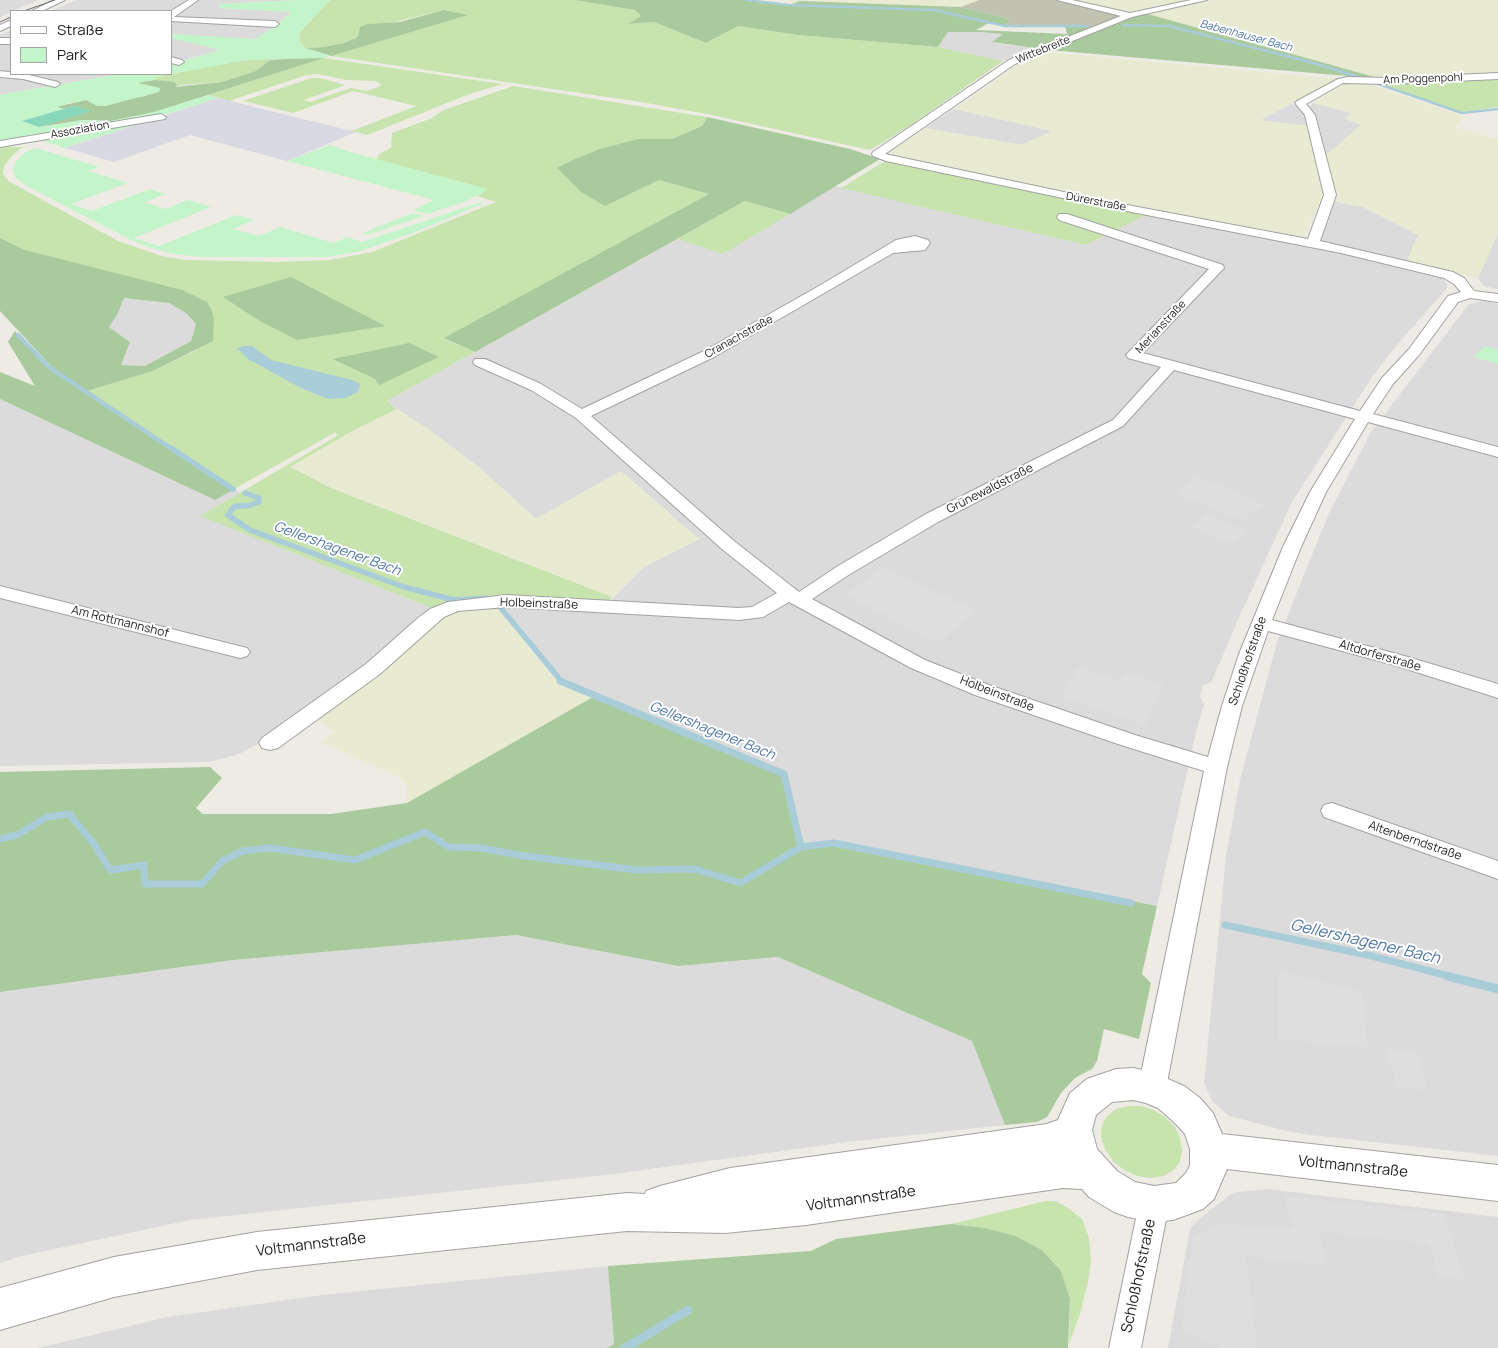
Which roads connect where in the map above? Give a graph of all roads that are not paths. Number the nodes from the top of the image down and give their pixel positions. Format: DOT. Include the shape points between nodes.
graph roads {
  1 [pos="61,0"];
  2 [pos="194,0"];
  3 [pos="1061,0"];
  4 [pos="1203,0"];
  5 [pos="38,10"];
  6 [pos="1130,15"];
  7 [pos="172,16"];
  8 [pos="172,17"];
  9 [pos="275,24"];
  10 [pos="22,75"];
  11 [pos="1498,76"];
  12 [pos="55,84"];
  13 [pos="161,117"];
  14 [pos="0,144"];
  15 [pos="879,156"];
  16 [pos="1063,217"];
  17 [pos="1313,243"];
  18 [pos="892,249"];
  19 [pos="1470,294"];
  20 [pos="1498,298"];
  21 [pos="480,362"];
  22 [pos="1170,366"];
  23 [pos="581,415"];
  24 [pos="1364,416"];
  25 [pos="1498,452"];
  26 [pos="0,592"];
  27 [pos="794,597"];
  28 [pos="1261,623"];
  29 [pos="240,652"];
  30 [pos="1498,691"];
  31 [pos="270,743"];
  32 [pos="1216,767"];
  33 [pos="1332,811"];
  34 [pos="1498,870"];
  35 [pos="1152,1088"];
  36 [pos="1074,1130"];
  37 [pos="1209,1149"];
  38 [pos="1093,1174"];
  39 [pos="1498,1183"];
  40 [pos="1154,1204"];
  41 [pos="627,1212"];
  42 [pos="0,1309"];
  43 [pos="1124,1348"];
  1 -- 5 [label="street"];
  2 -- 7 [label="street"];
  3 -- 6 [label="street"];
  4 -- 6 [label="street, Wittebreite"];
  6 -- 15 [label="street, Wittebreite" via="1012,62 877,154"];
  8 -- 9 [label="street"];
  10 -- 12 [label="street"];
  11 -- 17 [label="street, Am Poggenpohl" via="1348,80 1300,104 1310,115 1330,195"];
  13 -- 14 [label="street, Assoziation"];
  15 -- 17 [label="street, Dürerstraße"];
  16 -- 22 [label="street, Merianstraße" via="1218,268 1133,355"];
  17 -- 19 [label="street, Dürerstraße" via="1448,275 1459,281"];
  18 -- 23 [label="street, Cranachstraße" via="709,354"];
  19 -- 20 [label="street"];
  19 -- 24 [label="street, Schloßhofstraße" via="1453,299 1414,352 1387,381"];
  21 -- 23 [label="street, Holbeinstraße" via="536,387"];
  22 -- 24 [label="street, Merianstraße"];
  22 -- 27 [label="street, Grünewaldstraße" via="1118,423 932,518"];
  23 -- 27 [label="street, Holbeinstraße" via="728,545"];
  24 -- 25 [label="street"];
  24 -- 28 [label="street, Schloßhofstraße" via="1308,512"];
  26 -- 29 [label="street, Am Rottmannshof"];
  27 -- 31 [label="street, Holbeinstraße" via="756,613 738,614 506,601 455,606 425,622 373,668"];
  27 -- 32 [label="street, Holbeinstraße" via="918,664 982,690"];
  28 -- 30 [label="street, Altdorferstraße"];
  28 -- 32 [label="street, Schloßhofstraße" via="1232,706"];
  32 -- 35 [label="street, Schloßhofstraße"];
  33 -- 34 [label="street, Altenberndstraße"];
  35 -- 36 [label="street" via="1133,1084 1100,1090 1083,1104"];
  35 -- 37 [label="street" via="1171,1096 1187,1110 1200,1125"];
  36 -- 38 [label="street" via="1082,1159"];
  36 -- 41 [label="street, Voltmannstraße" via="1050,1141 730,1186"];
  37 -- 39 [label="street, Voltmannstraße"];
  37 -- 40 [label="street" via="1209,1166 1200,1186 1189,1196"];
  38 -- 40 [label="street" via="1122,1196"];
  38 -- 41 [label="street, Voltmannstraße" via="1063,1170 806,1207 725,1214"];
  40 -- 43 [label="street, Schloßhofstraße"];
  41 -- 42 [label="street, Voltmannstraße" via="257,1251 114,1277"];
}
